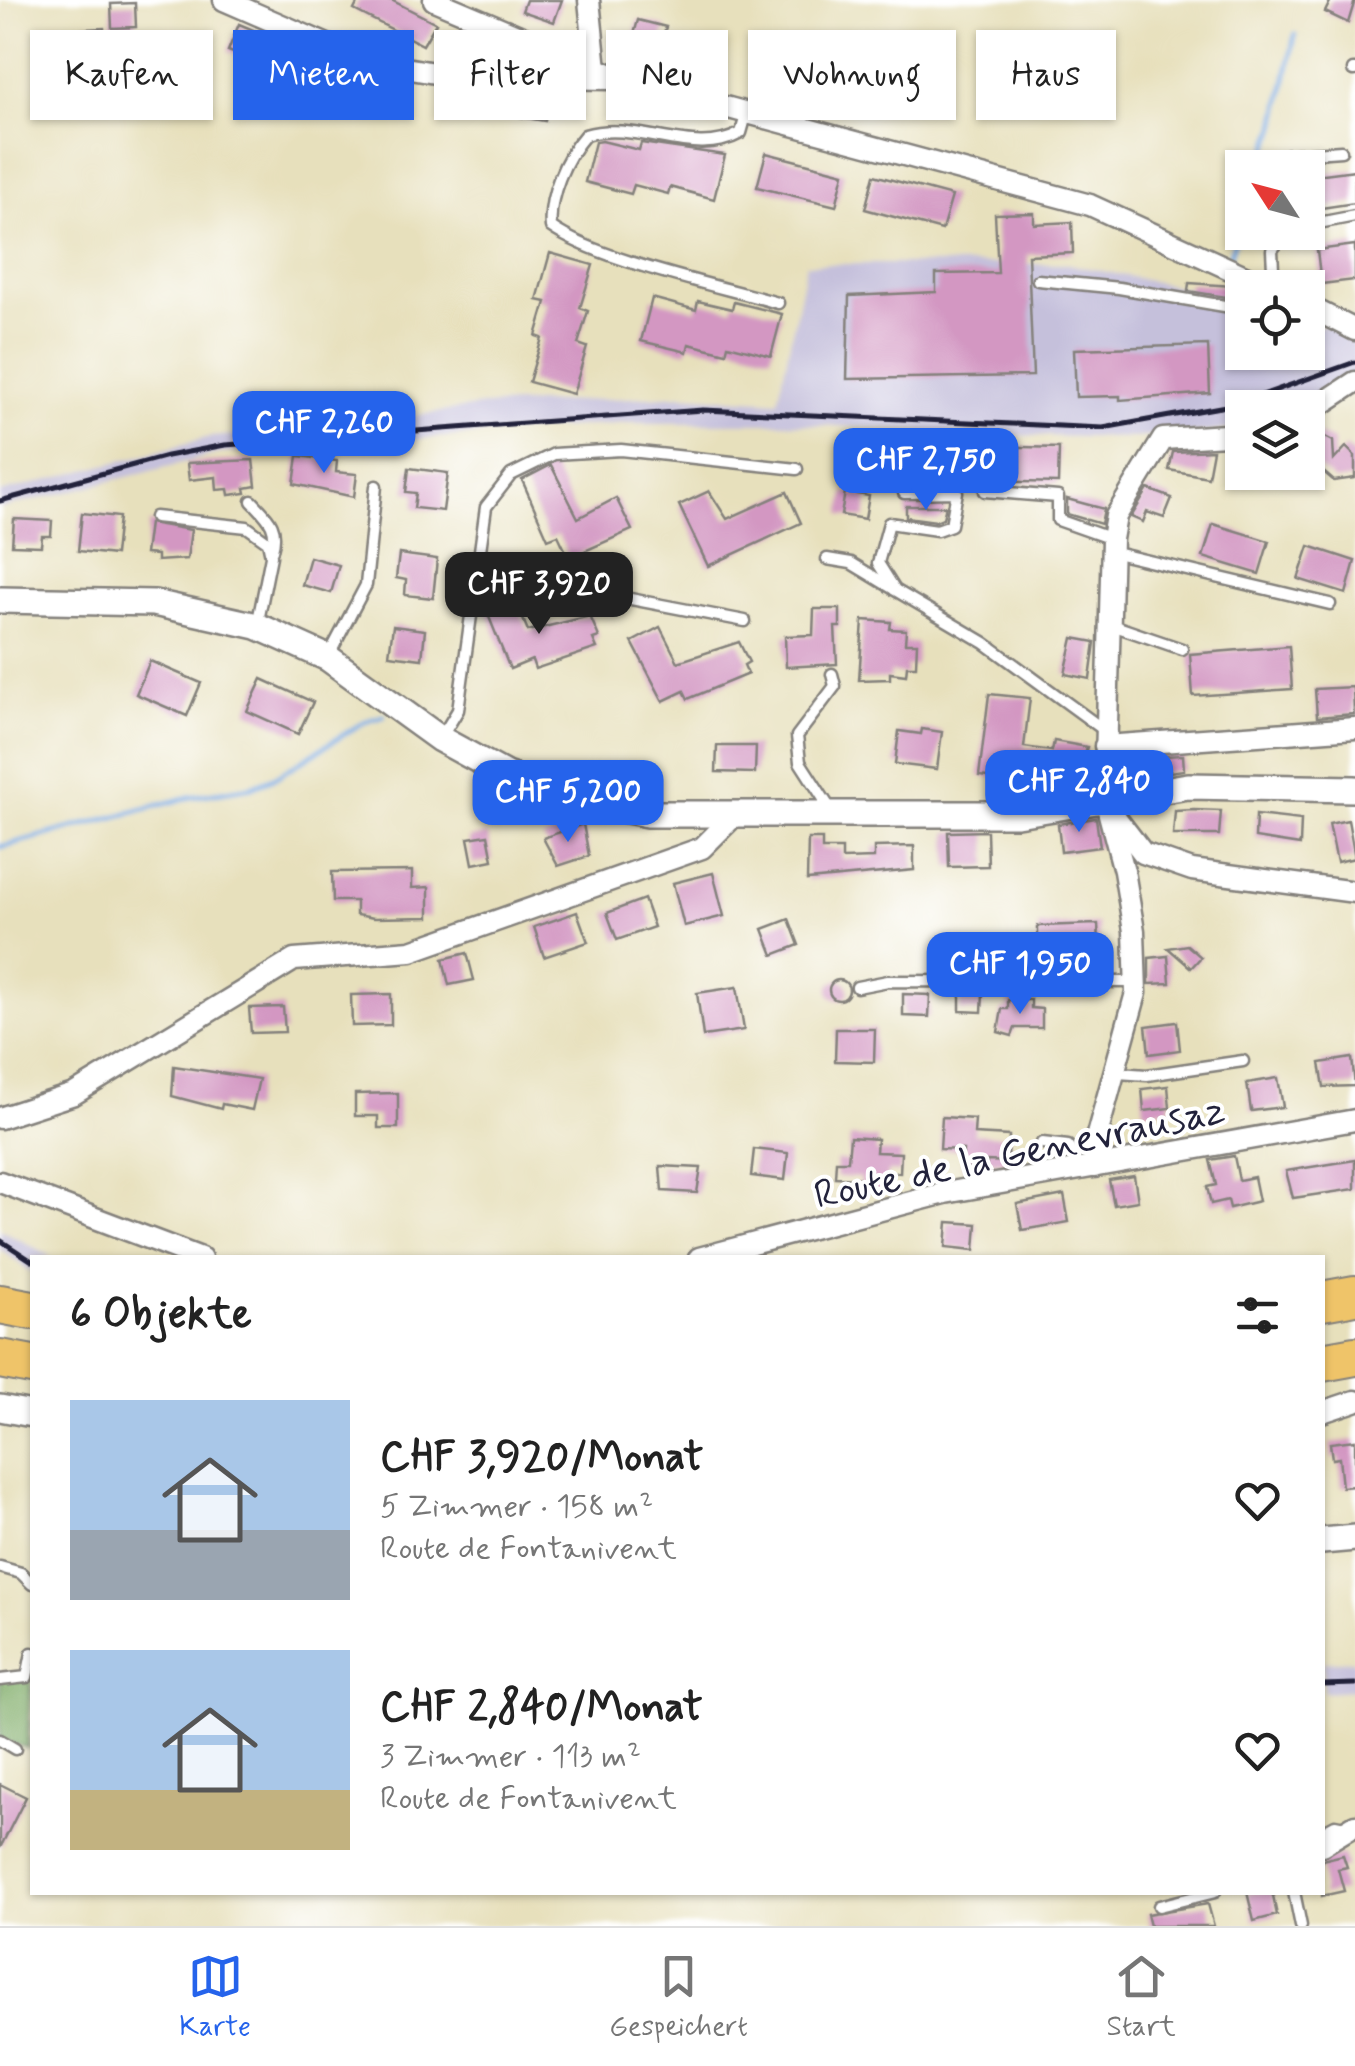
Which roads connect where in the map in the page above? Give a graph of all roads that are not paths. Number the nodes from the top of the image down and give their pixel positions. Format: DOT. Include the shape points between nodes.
graph roads {
  1 [pos="224,0"];
  2 [pos="434,0"];
  3 [pos="589,0"];
  4 [pos="596,68"];
  5 [pos="606,73"];
  6 [pos="606,79"];
  7 [pos="728,105"];
  8 [pos="748,110"];
  9 [pos="784,120"];
  10 [pos="1340,151"];
  11 [pos="1325,152"];
  12 [pos="1355,216"];
  13 [pos="1325,222"];
  14 [pos="1272,250"];
  15 [pos="1233,270"];
  16 [pos="1272,270"];
  17 [pos="1038,280"];
  18 [pos="778,303"];
  19 [pos="1225,306"];
  20 [pos="1345,318"];
  21 [pos="1355,330"];
  22 [pos="1355,382"];
  23 [pos="1325,402"];
  24 [pos="1225,435"];
  25 [pos="796,469"];
  26 [pos="376,486"];
  27 [pos="984,491"];
  28 [pos="904,492"];
  29 [pos="252,501"];
  30 [pos="155,517"];
  31 [pos="1111,546"];
  32 [pos="271,556"];
  33 [pos="827,559"];
  34 [pos="480,570"];
  35 [pos="895,590"];
  36 [pos="0,600"];
  37 [pos="1330,604"];
  38 [pos="746,621"];
  39 [pos="1108,624"];
  40 [pos="257,626"];
  41 [pos="1182,649"];
  42 [pos="328,658"];
  43 [pos="832,674"];
  44 [pos="1355,728"];
  45 [pos="1105,738"];
  46 [pos="440,739"];
  47 [pos="1355,789"];
  48 [pos="1105,799"];
  49 [pos="835,815"];
  50 [pos="734,816"];
  51 [pos="1355,892"];
  52 [pos="1136,982"];
  53 [pos="856,987"];
  54 [pos="1244,1062"];
  55 [pos="1118,1072"];
  56 [pos="0,1118"];
  57 [pos="1355,1120"];
  58 [pos="1042,1142"];
  59 [pos="1087,1169"];
  60 [pos="0,1182"];
  61 [pos="194,1255"];
  62 [pos="710,1255"];
  63 [pos="1355,1295"];
  64 [pos="1325,1300"];
  65 [pos="0,1304"];
  66 [pos="30,1310"];
  67 [pos="1355,1356"];
  68 [pos="0,1359"];
  69 [pos="1325,1361"];
  70 [pos="30,1365"];
  71 [pos="1355,1401"];
  72 [pos="0,1408"];
  73 [pos="1325,1411"];
  74 [pos="30,1414"];
  75 [pos="1355,1538"];
  76 [pos="1325,1541"];
  77 [pos="0,1566"];
  78 [pos="30,1582"];
  79 [pos="30,1665"];
  80 [pos="0,1680"];
  81 [pos="0,1740"];
  82 [pos="15,1749"];
  83 [pos="1351,1826"];
  84 [pos="1325,1830"];
  85 [pos="1325,1843"];
  86 [pos="1203,1895"];
  87 [pos="1295,1895"];
  88 [pos="1159,1906"];
  89 [pos="1301,1926"];
  1 -- 6 [label="street" via="364,62 458,77"];
  2 -- 4 [label="street"];
  3 -- 4 [label="street"];
  4 -- 5 [label="street"];
  7 -- 8 [label="street"];
  8 -- 18 [label="lane" via="741,133 722,144 626,131 585,135 549,210 550,227 630,259"];
  9 -- 15 [label="street" via="1090,204"];
  10 -- 11 [label="lane"];
  12 -- 13 [label="lane"];
  14 -- 16 [label="lane"];
  17 -- 19 [label="lane"];
  20 -- 21 [label="street"];
  22 -- 23 [label="street"];
  24 -- 31 [label="street" via="1163,439 1116,516"];
  25 -- 34 [label="lane" via="621,450 554,454 512,474 486,508"];
  26 -- 42 [label="lane" via="366,585"];
  27 -- 31 [label="lane" via="1058,497 1058,520"];
  28 -- 35 [label="lane" via="957,492 951,525 937,530 889,523 878,563"];
  29 -- 32 [label="lane" via="273,522"];
  30 -- 32 [label="lane" via="247,527 268,542"];
  31 -- 37 [label="lane"];
  31 -- 39 [label="street"];
  32 -- 40 [label="lane"];
  33 -- 35 [label="lane" via="852,562"];
  34 -- 38 [label="lane"];
  34 -- 46 [label="lane" via="458,710"];
  35 -- 45 [label="lane" via="985,642"];
  36 -- 40 [label="street" via="154,603"];
  39 -- 41 [label="lane"];
  39 -- 45 [label="street"];
  40 -- 42 [label="street"];
  42 -- 46 [label="street"];
  43 -- 49 [label="lane" via="835,686 798,736 800,762"];
  44 -- 45 [label="street"];
  45 -- 48 [label="street"];
  46 -- 50 [label="street" via="506,775 574,799 647,814"];
  47 -- 48 [label="street" via="1188,786"];
  48 -- 49 [label="street" via="1017,814"];
  48 -- 51 [label="street" via="1143,852 1159,858 1192,870"];
  48 -- 52 [label="street" via="1124,871"];
  49 -- 50 [label="street"];
  50 -- 56 [label="street" via="702,848 411,950 294,960 74,1094"];
  52 -- 53 [label="lane" via="888,980"];
  52 -- 55 [label="street"];
  54 -- 55 [label="lane" via="1147,1075"];
  55 -- 59 [label="street"];
  57 -- 59 [label="street, Route de la Genevrausaz"];
  58 -- 59 [label="lane" via="1068,1146"];
  59 -- 62 [label="street, Route de la Genevrausaz" via="908,1202"];
  60 -- 61 [label="street"];
  63 -- 64 [label="highway"];
  65 -- 66 [label="highway"];
  67 -- 69 [label="highway"];
  68 -- 70 [label="highway"];
  71 -- 73 [label="street"];
  72 -- 74 [label="street"];
  75 -- 76 [label="street"];
  77 -- 78 [label="lane"];
  79 -- 80 [label="lane" via="28,1677"];
  81 -- 82 [label="lane"];
  83 -- 84 [label="lane"];
  83 -- 85 [label="street"];
  86 -- 88 [label="lane"];
  87 -- 89 [label="lane"];
}
